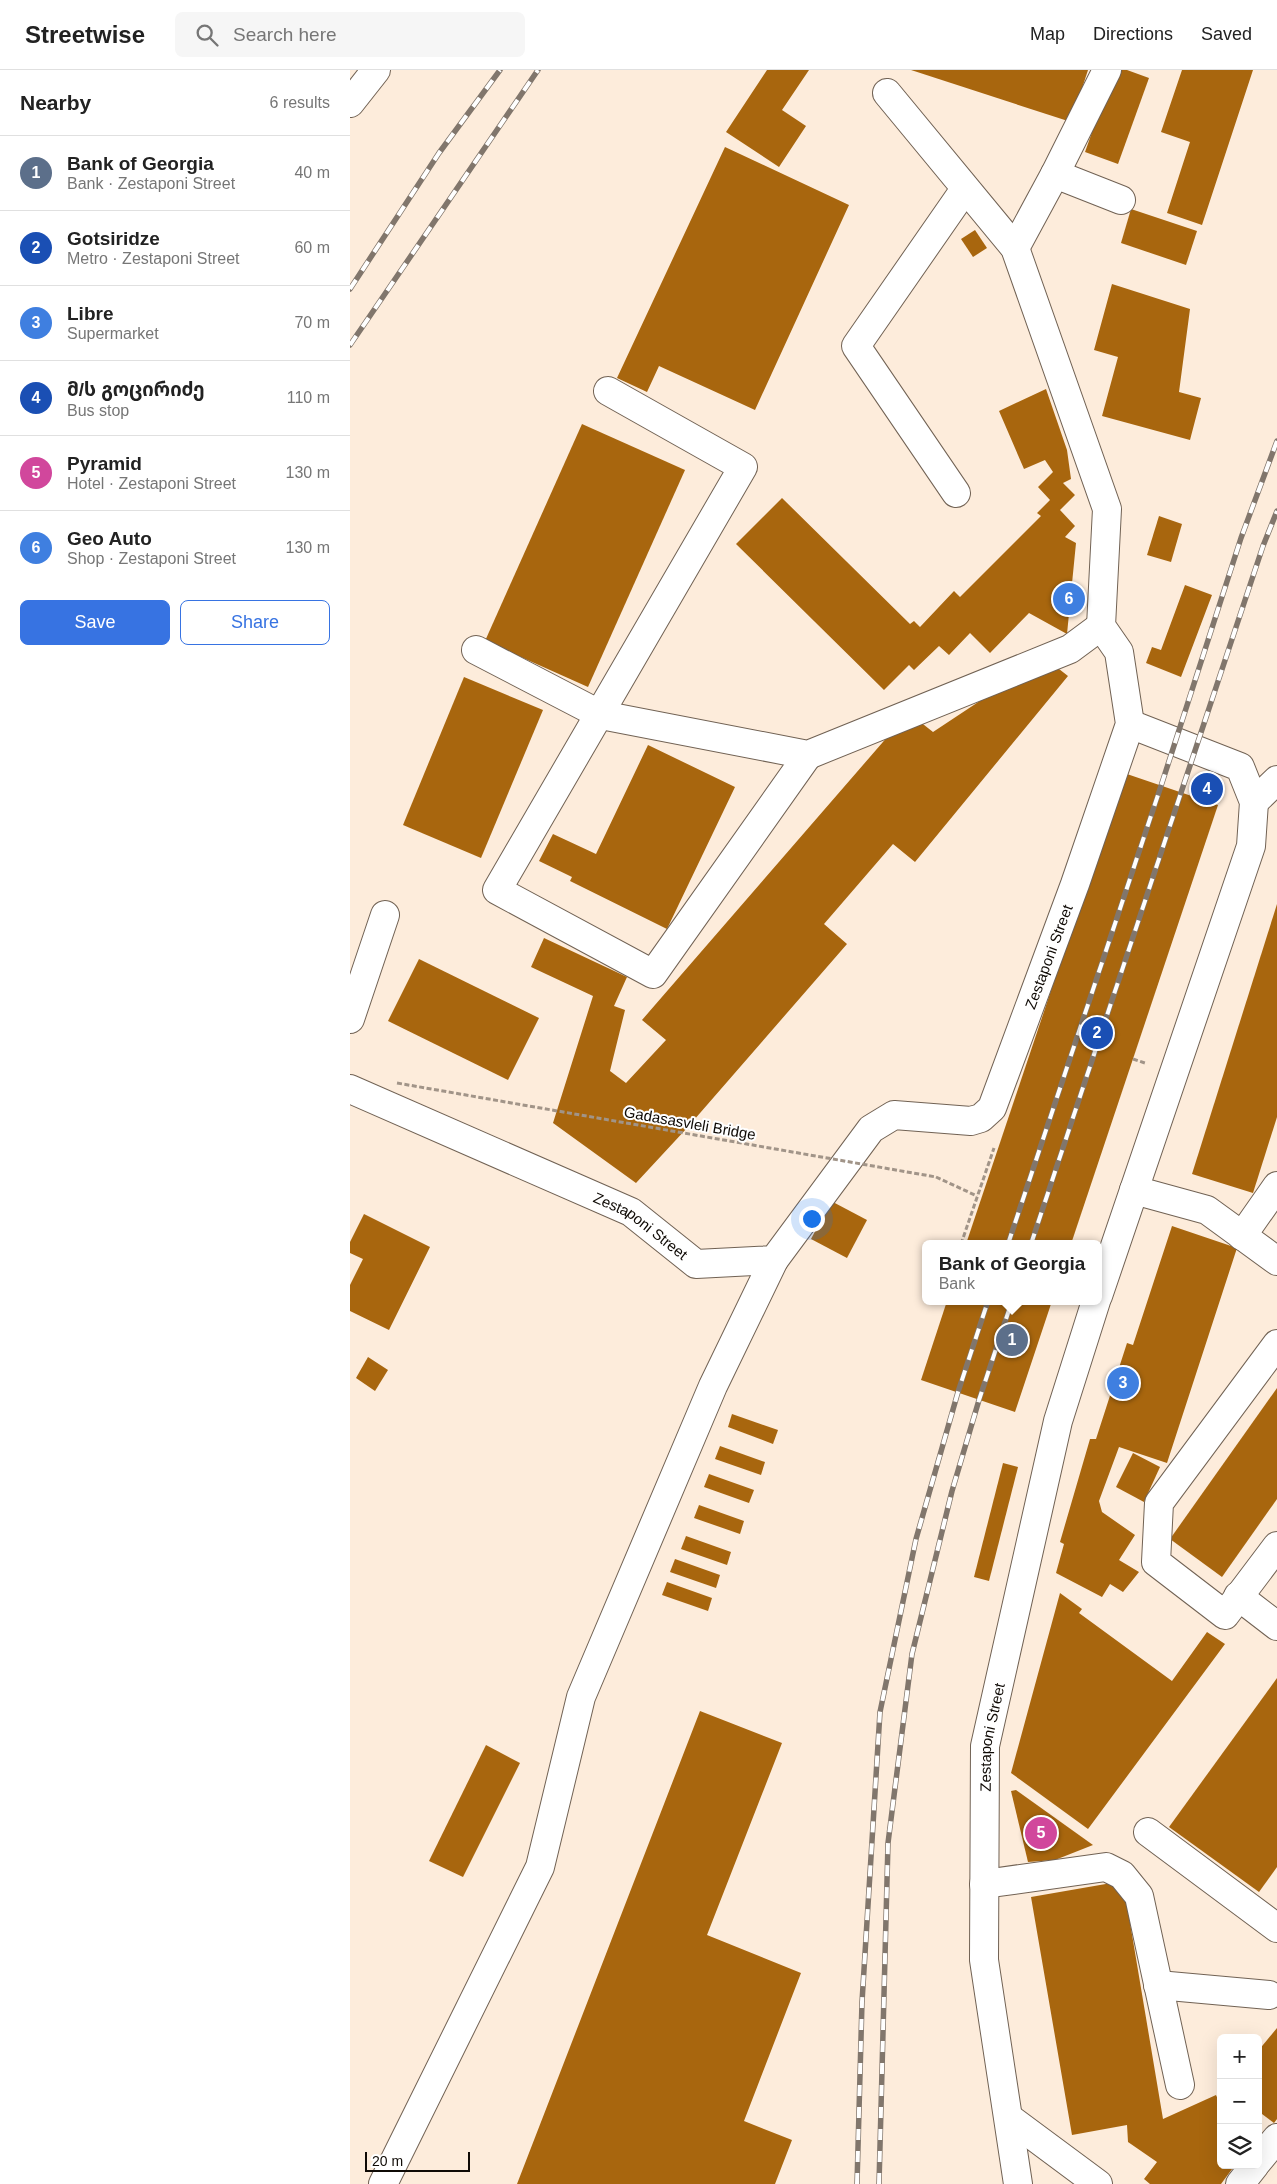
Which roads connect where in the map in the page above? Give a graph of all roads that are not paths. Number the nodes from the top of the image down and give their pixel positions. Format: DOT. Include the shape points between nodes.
graph roads {
  1 [pos="376,70"];
  2 [pos="1106,70"];
  3 [pos="887,93"];
  4 [pos="350,104"];
  5 [pos="1055,174"];
  6 [pos="965,189"];
  7 [pos="1121,200"];
  8 [pos="1015,248"];
  9 [pos="608,391"];
  10 [pos="956,493"];
  11 [pos="1101,626"];
  12 [pos="476,650"];
  13 [pos="600,715"];
  14 [pos="1130,724"];
  15 [pos="808,755"];
  16 [pos="1277,780"];
  17 [pos="1254,802"];
  18 [pos="385,914"];
  19 [pos="350,1019"];
  20 [pos="350,1089"];
  21 [pos="1277,1186"];
  22 [pos="1134,1190"];
  23 [pos="1242,1236"];
  24 [pos="774,1260"];
  25 [pos="1277,1262"];
  26 [pos="1102,1284"];
  27 [pos="1095,1305"];
  28 [pos="1277,1344"];
  29 [pos="1277,1546"];
  30 [pos="1238,1596"];
  31 [pos="1277,1626"];
  32 [pos="1148,1832"];
  33 [pos="984,1884"];
  34 [pos="1277,1928"];
  35 [pos="1158,1985"];
  36 [pos="1269,1996"];
  37 [pos="1180,2085"];
  38 [pos="1009,2118"];
  39 [pos="1277,2138"];
  40 [pos="1262,2156"];
  41 [pos="1252,2169"];
  42 [pos="383,2184"];
  43 [pos="1018,2184"];
  44 [pos="1098,2184"];
  45 [pos="1240,2184"];
  1 -- 4 [label="street"];
  2 -- 5 [label="street"];
  3 -- 6 [label="street"];
  5 -- 7 [label="street"];
  5 -- 8 [label="street"];
  6 -- 8 [label="street"];
  6 -- 10 [label="street" via="856,346"];
  8 -- 11 [label="street" via="1107,509"];
  9 -- 13 [label="street" via="743,467"];
  11 -- 14 [label="street" via="1119,652"];
  11 -- 15 [label="street" via="1070,649"];
  12 -- 13 [label="street"];
  13 -- 15 [label="street"];
  13 -- 15 [label="street" via="497,890 652,974"];
  14 -- 17 [label="street" via="1240,767"];
  14 -- 24 [label="street, Zestaponi Street" via="1076,884 992,1108 981,1118 971,1121 894,1115 870,1129"];
  16 -- 17 [label="street"];
  17 -- 22 [label="street" via="1251,846"];
  18 -- 19 [label="street"];
  20 -- 24 [label="street, Zestaponi Street" via="631,1212 696,1264"];
  21 -- 23 [label="street"];
  22 -- 23 [label="street" via="1207,1210"];
  22 -- 26 [label="street"];
  23 -- 25 [label="street"];
  24 -- 42 [label="street" via="712,1386 581,1697 540,1867"];
  27 -- 33 [label="street, Zestaponi Street" via="1058,1421 985,1746"];
  28 -- 30 [label="street" via="1159,1503 1156,1562 1224,1615"];
  29 -- 30 [label="street"];
  30 -- 31 [label="street"];
  32 -- 34 [label="street"];
  33 -- 35 [label="street" via="1106,1867 1122,1875 1139,1896"];
  33 -- 38 [label="street, Zestaponi Street" via="984,1960"];
  35 -- 36 [label="street"];
  35 -- 37 [label="street"];
  38 -- 43 [label="street, Zestaponi Street"];
  38 -- 44 [label="street"];
  39 -- 40 [label="street"];
  41 -- 45 [label="street"];
}
